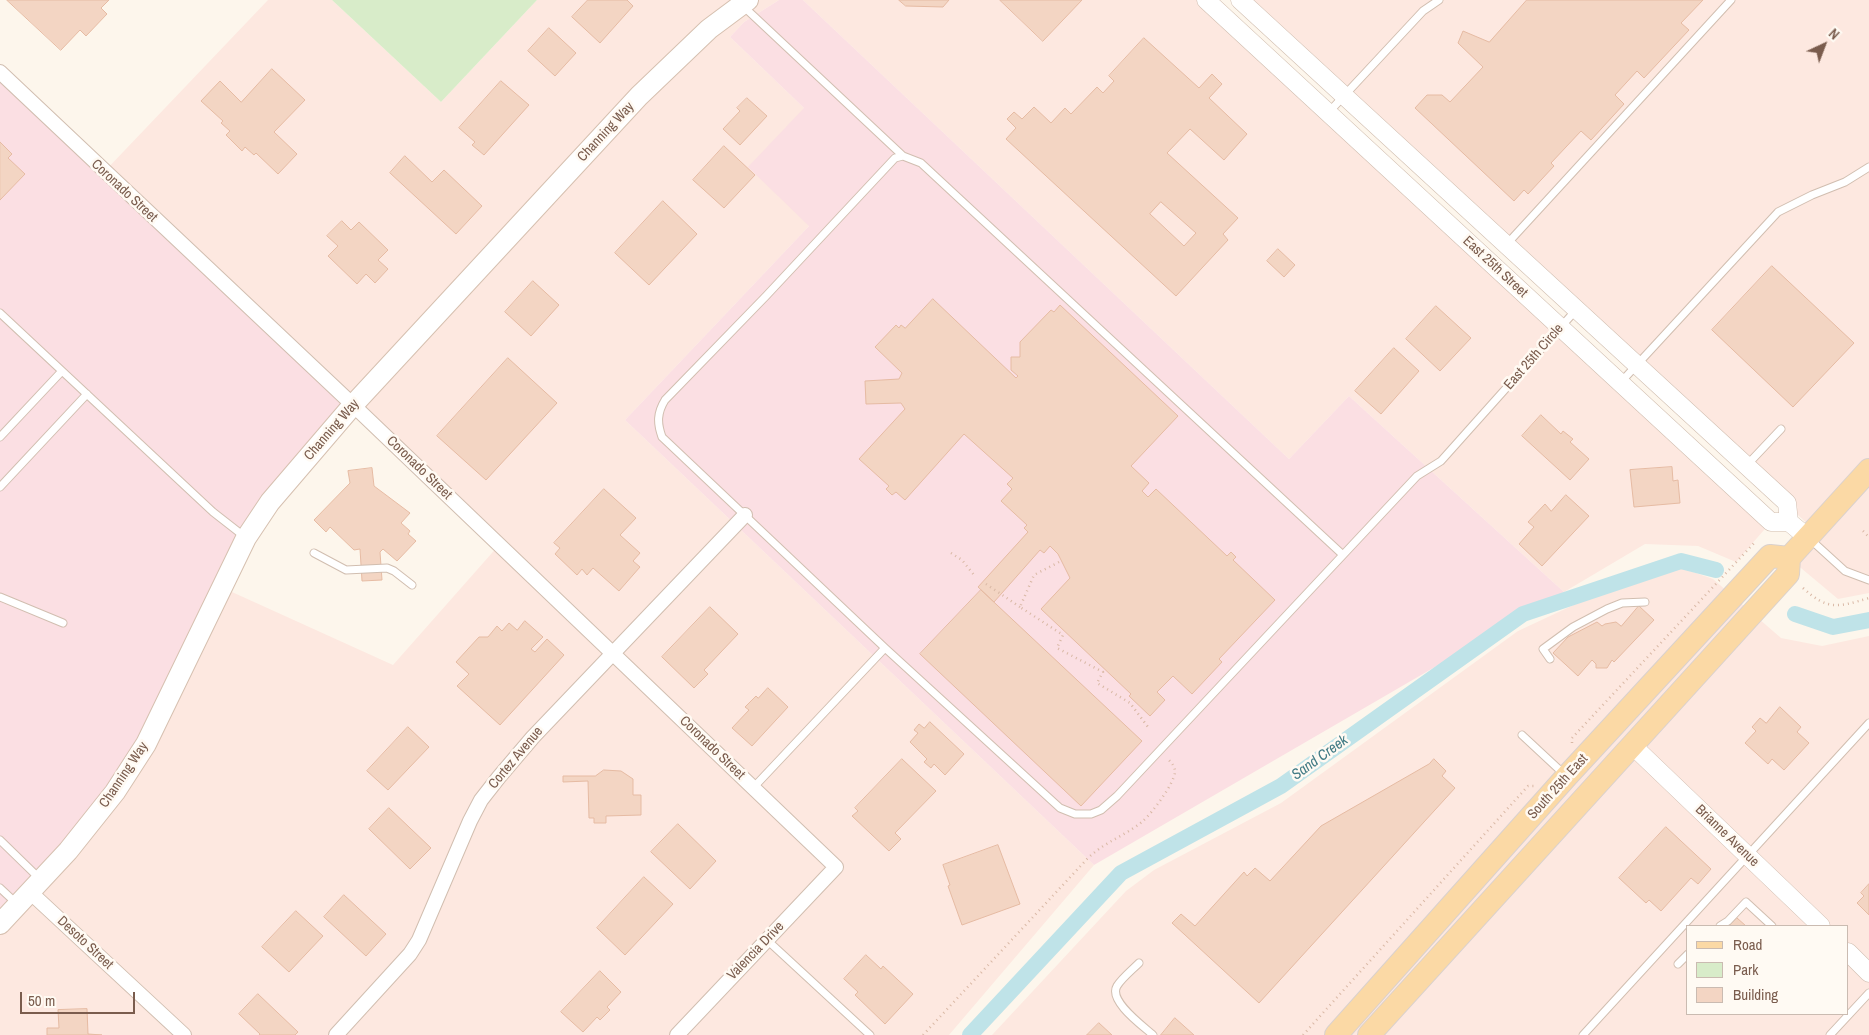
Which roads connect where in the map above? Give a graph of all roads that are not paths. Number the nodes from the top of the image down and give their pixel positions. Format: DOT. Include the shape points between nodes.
graph roads {
  1 [pos="1206,0"];
  2 [pos="1240,0"];
  3 [pos="1439,0"];
  4 [pos="1731,0"];
  5 [pos="745,2"];
  6 [pos="0,72"];
  7 [pos="1344,95"];
  8 [pos="1328,113"];
  9 [pos="903,156"];
  10 [pos="1869,167"];
  11 [pos="1506,245"];
  12 [pos="1576,310"];
  13 [pos="1,317"];
  14 [pos="1561,328"];
  15 [pos="1637,365"];
  16 [pos="62,371"];
  17 [pos="1620,383"];
  18 [pos="87,394"];
  19 [pos="353,405"];
  20 [pos="1781,429"];
  21 [pos="0,437"];
  22 [pos="1747,466"];
  23 [pos="1869,470"];
  24 [pos="0,487"];
  25 [pos="745,515"];
  26 [pos="1789,522"];
  27 [pos="1807,537"];
  28 [pos="246,538"];
  29 [pos="314,553"];
  30 [pos="1343,555"];
  31 [pos="1788,558"];
  32 [pos="1869,580"];
  33 [pos="412,585"];
  34 [pos="0,597"];
  35 [pos="1645,602"];
  36 [pos="62,623"];
  37 [pos="885,648"];
  38 [pos="612,653"];
  39 [pos="1550,659"];
  40 [pos="1869,723"];
  41 [pos="1522,735"];
  42 [pos="1633,746"];
  43 [pos="1567,776"];
  44 [pos="753,788"];
  45 [pos="1548,839"];
  46 [pos="0,840"];
  47 [pos="1747,856"];
  48 [pos="836,867"];
  49 [pos="0,888"];
  50 [pos="30,893"];
  51 [pos="0,924"];
  52 [pos="1722,925"];
  53 [pos="1771,925"];
  54 [pos="1819,925"];
  55 [pos="767,940"];
  56 [pos="1849,953"];
  57 [pos="1686,956"];
  58 [pos="1139,962"];
  59 [pos="1678,964"];
  60 [pos="1869,973"];
  61 [pos="1869,993"];
  62 [pos="1849,1015"];
  63 [pos="1849,1015"];
  64 [pos="1345,1032"];
  65 [pos="184,1035"];
  66 [pos="336,1035"];
  67 [pos="677,1035"];
  68 [pos="870,1035"];
  69 [pos="1153,1035"];
  70 [pos="1369,1035"];
  71 [pos="1583,1035"];
  72 [pos="1830,1035"];
  1 -- 8 [label="street, East 25th Street"];
  2 -- 7 [label="street, East 25th Street"];
  3 -- 7 [label="lane" via="1423,11"];
  4 -- 11 [label="lane"];
  5 -- 9 [label="lane"];
  5 -- 19 [label="main road, Channing Way" via="709,28 639,96"];
  6 -- 19 [label="street, Coronado Street"];
  7 -- 8 [label="lane"];
  7 -- 11 [label="street, East 25th Street"];
  8 -- 14 [label="street, East 25th Street"];
  9 -- 25 [label="lane, East 25th Circle" via="895,158 658,411 662,437"];
  9 -- 30 [label="lane" via="921,163"];
  10 -- 15 [label="lane" via="1845,182 1778,212"];
  11 -- 12 [label="street, East 25th Street"];
  12 -- 14 [label="lane, East 25th Circle"];
  12 -- 15 [label="street, East 25th Street"];
  13 -- 16 [label="lane"];
  14 -- 17 [label="street, East 25th Street"];
  14 -- 30 [label="lane, East 25th Circle" via="1441,462 1417,476"];
  15 -- 17 [label="lane"];
  15 -- 22 [label="street, East 25th Street"];
  16 -- 18 [label="lane"];
  16 -- 21 [label="lane"];
  17 -- 26 [label="street, East 25th Street" via="1771,522"];
  18 -- 24 [label="lane"];
  18 -- 28 [label="lane" via="213,512"];
  19 -- 28 [label="main road, Channing Way" via="270,502"];
  19 -- 38 [label="street, Coronado Street"];
  20 -- 22 [label="lane"];
  22 -- 26 [label="street, East 25th Street" via="1787,503"];
  23 -- 27 [label="main road, South 25th East"];
  25 -- 37 [label="lane, East 25th Circle"];
  25 -- 38 [label="street, Cortez Avenue"];
  26 -- 27 [label="street, East 25th Street"];
  27 -- 31 [label="main road, South 25th East"];
  27 -- 32 [label="lane" via="1845,571"];
  28 -- 50 [label="main road, Channing Way" via="146,744 115,792"];
  29 -- 33 [label="lane" via="346,570 387,568"];
  30 -- 37 [label="lane, East 25th Circle" via="1123,790 1101,810 1091,814 1075,814 1060,808"];
  31 -- 42 [label="main road, South 25th East" via="1788,574"];
  31 -- 43 [label="main road, South 25th East" via="1770,556"];
  34 -- 36 [label="lane"];
  35 -- 39 [label="lane" via="1622,603 1573,627 1543,649"];
  37 -- 44 [label="lane"];
  38 -- 44 [label="street, Coronado Street"];
  38 -- 66 [label="street, Cortez Avenue" via="533,737 481,800 419,940"];
  40 -- 47 [label="lane"];
  41 -- 43 [label="lane"];
  42 -- 45 [label="main road, South 25th East"];
  42 -- 47 [label="street, Brianne Avenue"];
  43 -- 45 [label="main road" via="1574,789 1555,814"];
  43 -- 64 [label="main road, South 25th East"];
  44 -- 48 [label="street, Coronado Street"];
  45 -- 70 [label="main road, South 25th East"];
  46 -- 50 [label="lane"];
  47 -- 54 [label="street, Brianne Avenue"];
  47 -- 71 [label="lane"];
  48 -- 55 [label="street, Valencia Drive"];
  49 -- 50 [label="lane"];
  50 -- 51 [label="main road, Channing Way"];
  50 -- 65 [label="street, Desoto Street"];
  52 -- 53 [label="lane" via="1746,902"];
  55 -- 67 [label="street, Valencia Drive"];
  55 -- 68 [label="lane"];
  56 -- 60 [label="street"];
  57 -- 59 [label="lane"];
  58 -- 69 [label="lane" via="1116,987 1115,993 1117,1001"];
  61 -- 62 [label="lane"];
  63 -- 72 [label="lane"];
}
